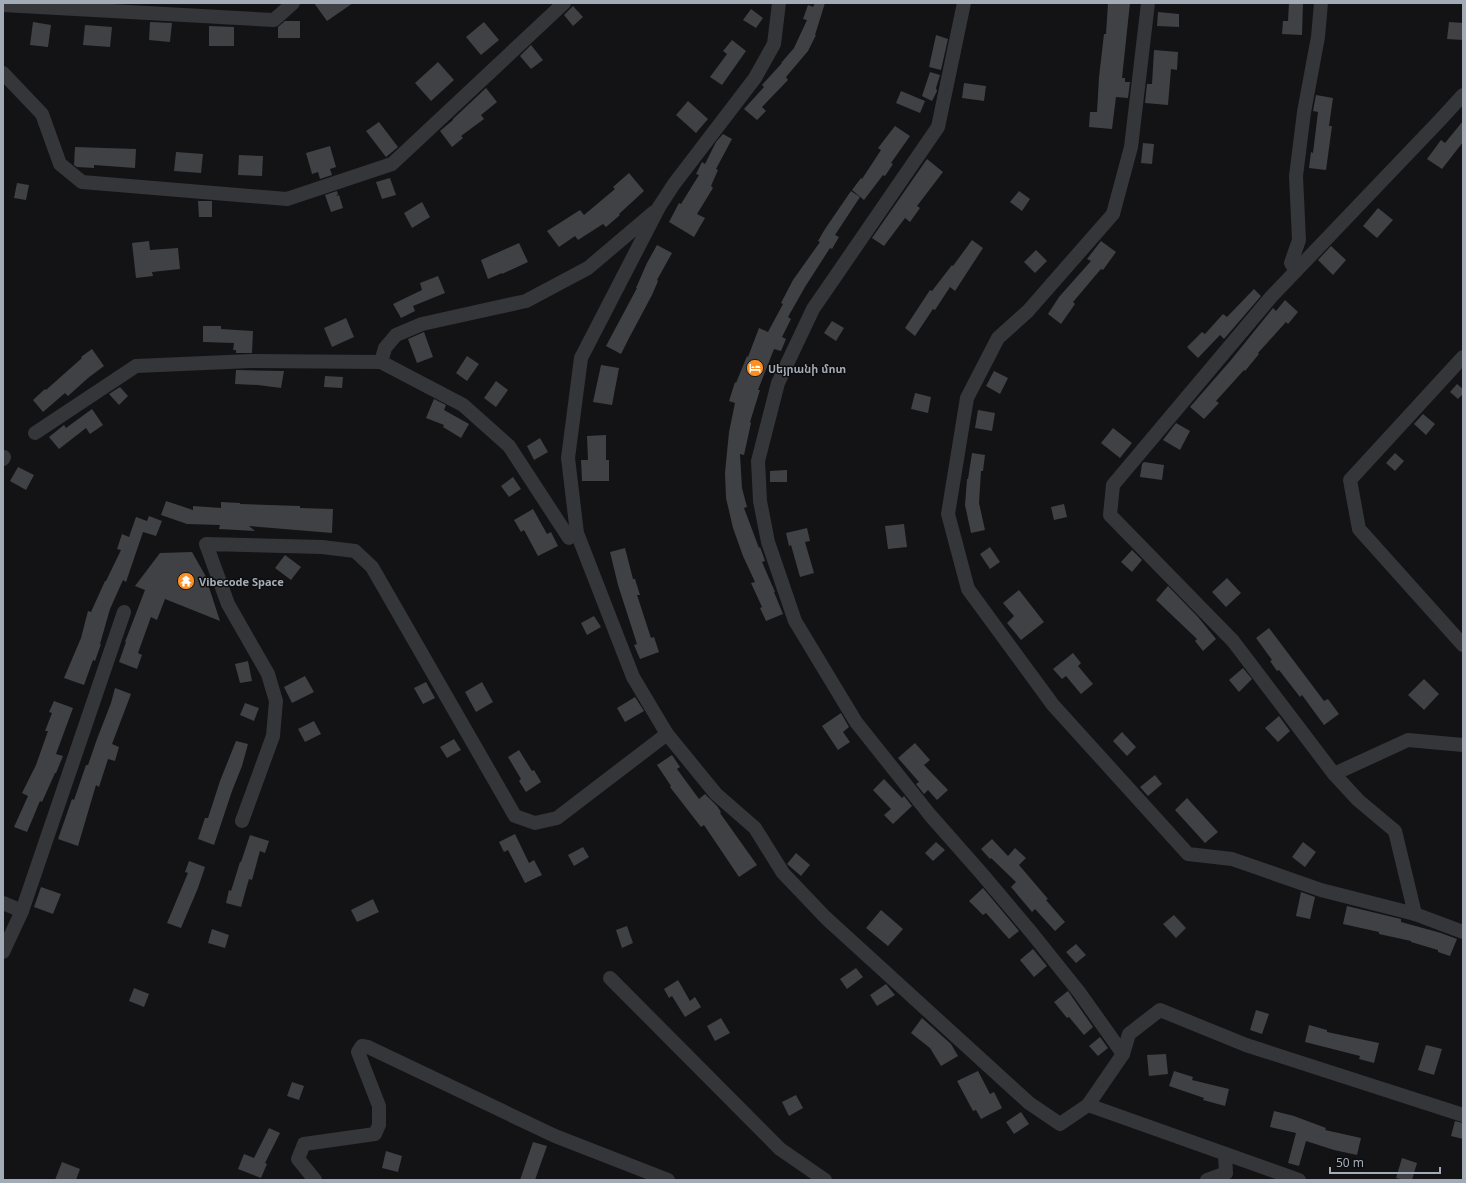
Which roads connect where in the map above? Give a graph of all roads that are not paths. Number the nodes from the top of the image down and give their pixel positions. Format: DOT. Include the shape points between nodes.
graph roads {
  1 [pos="293,3"];
  2 [pos="564,3"];
  3 [pos="779,3"];
  4 [pos="964,3"];
  5 [pos="1148,3"];
  6 [pos="1321,3"];
  7 [pos="3,5"];
  8 [pos="3,73"];
  9 [pos="1463,95"];
  10 [pos="659,207"];
  11 [pos="1296,271"];
  12 [pos="1463,357"];
  13 [pos="381,362"];
  14 [pos="35,433"];
  15 [pos="569,538"];
  16 [pos="124,612"];
  17 [pos="1463,645"];
  18 [pos="667,734"];
  19 [pos="1463,745"];
  20 [pos="1334,774"];
  21 [pos="242,821"];
  22 [pos="3,903"];
  23 [pos="22,911"];
  24 [pos="1415,914"];
  25 [pos="1463,932"];
  26 [pos="3,952"];
  27 [pos="610,978"];
  28 [pos="1123,1054"];
  29 [pos="1088,1105"];
  30 [pos="1463,1115"];
  31 [pos="1225,1154"];
  32 [pos="315,1180"];
  33 [pos="668,1180"];
  34 [pos="825,1180"];
  35 [pos="1206,1180"];
  36 [pos="1299,1180"];
  1 -- 7 [label="street" via="274,20"];
  2 -- 8 [label="street" via="392,164 287,199 82,182 60,164 42,114"];
  3 -- 10 [label="street" via="774,44 755,78"];
  4 -- 28 [label="street" via="938,127 813,309 778,383 758,461 760,501 768,542 795,621 856,722 930,815 1031,932"];
  5 -- 24 [label="street" via="1131,147 1113,214 1028,311 998,338 967,398 948,514 968,589 1053,705 1188,854 1232,859 1322,890"];
  6 -- 11 [label="street" via="1296,176 1299,240 1291,263"];
  9 -- 11 [label="street"];
  10 -- 13 [label="street" via="588,268 526,301 422,324 396,335 385,348"];
  10 -- 18 [label="street" via="581,358 568,458 577,533 633,677"];
  11 -- 20 [label="street" via="1271,297 1113,484 1110,515 1233,641"];
  12 -- 17 [label="street" via="1350,480 1359,529"];
  13 -- 14 [label="street" via="251,361 136,366"];
  13 -- 15 [label="street" via="463,405 509,446"];
  16 -- 23 [label="street"];
  18 -- 21 [label="street" via="557,818 535,823 515,816 372,567 355,551 315,546 206,544 228,604 268,674 276,701 273,736"];
  18 -- 29 [label="street" via="716,794 755,828 783,873 826,918 1029,1103 1060,1124"];
  19 -- 20 [label="street" via="1408,740"];
  20 -- 24 [label="street" via="1358,800 1395,831"];
  22 -- 23 [label="street"];
  23 -- 26 [label="street"];
  24 -- 25 [label="street"];
  27 -- 34 [label="street" via="780,1149"];
  28 -- 29 [label="street"];
  28 -- 30 [label="street" via="1129,1034 1160,1010 1246,1045"];
  29 -- 31 [label="street"];
  31 -- 35 [label="street" via="1226,1173"];
  31 -- 36 [label="street"];
  32 -- 33 [label="street" via="298,1159 304,1144 375,1134 379,1125 380,1106 358,1052 362,1046 425,1073 555,1136"];
}
